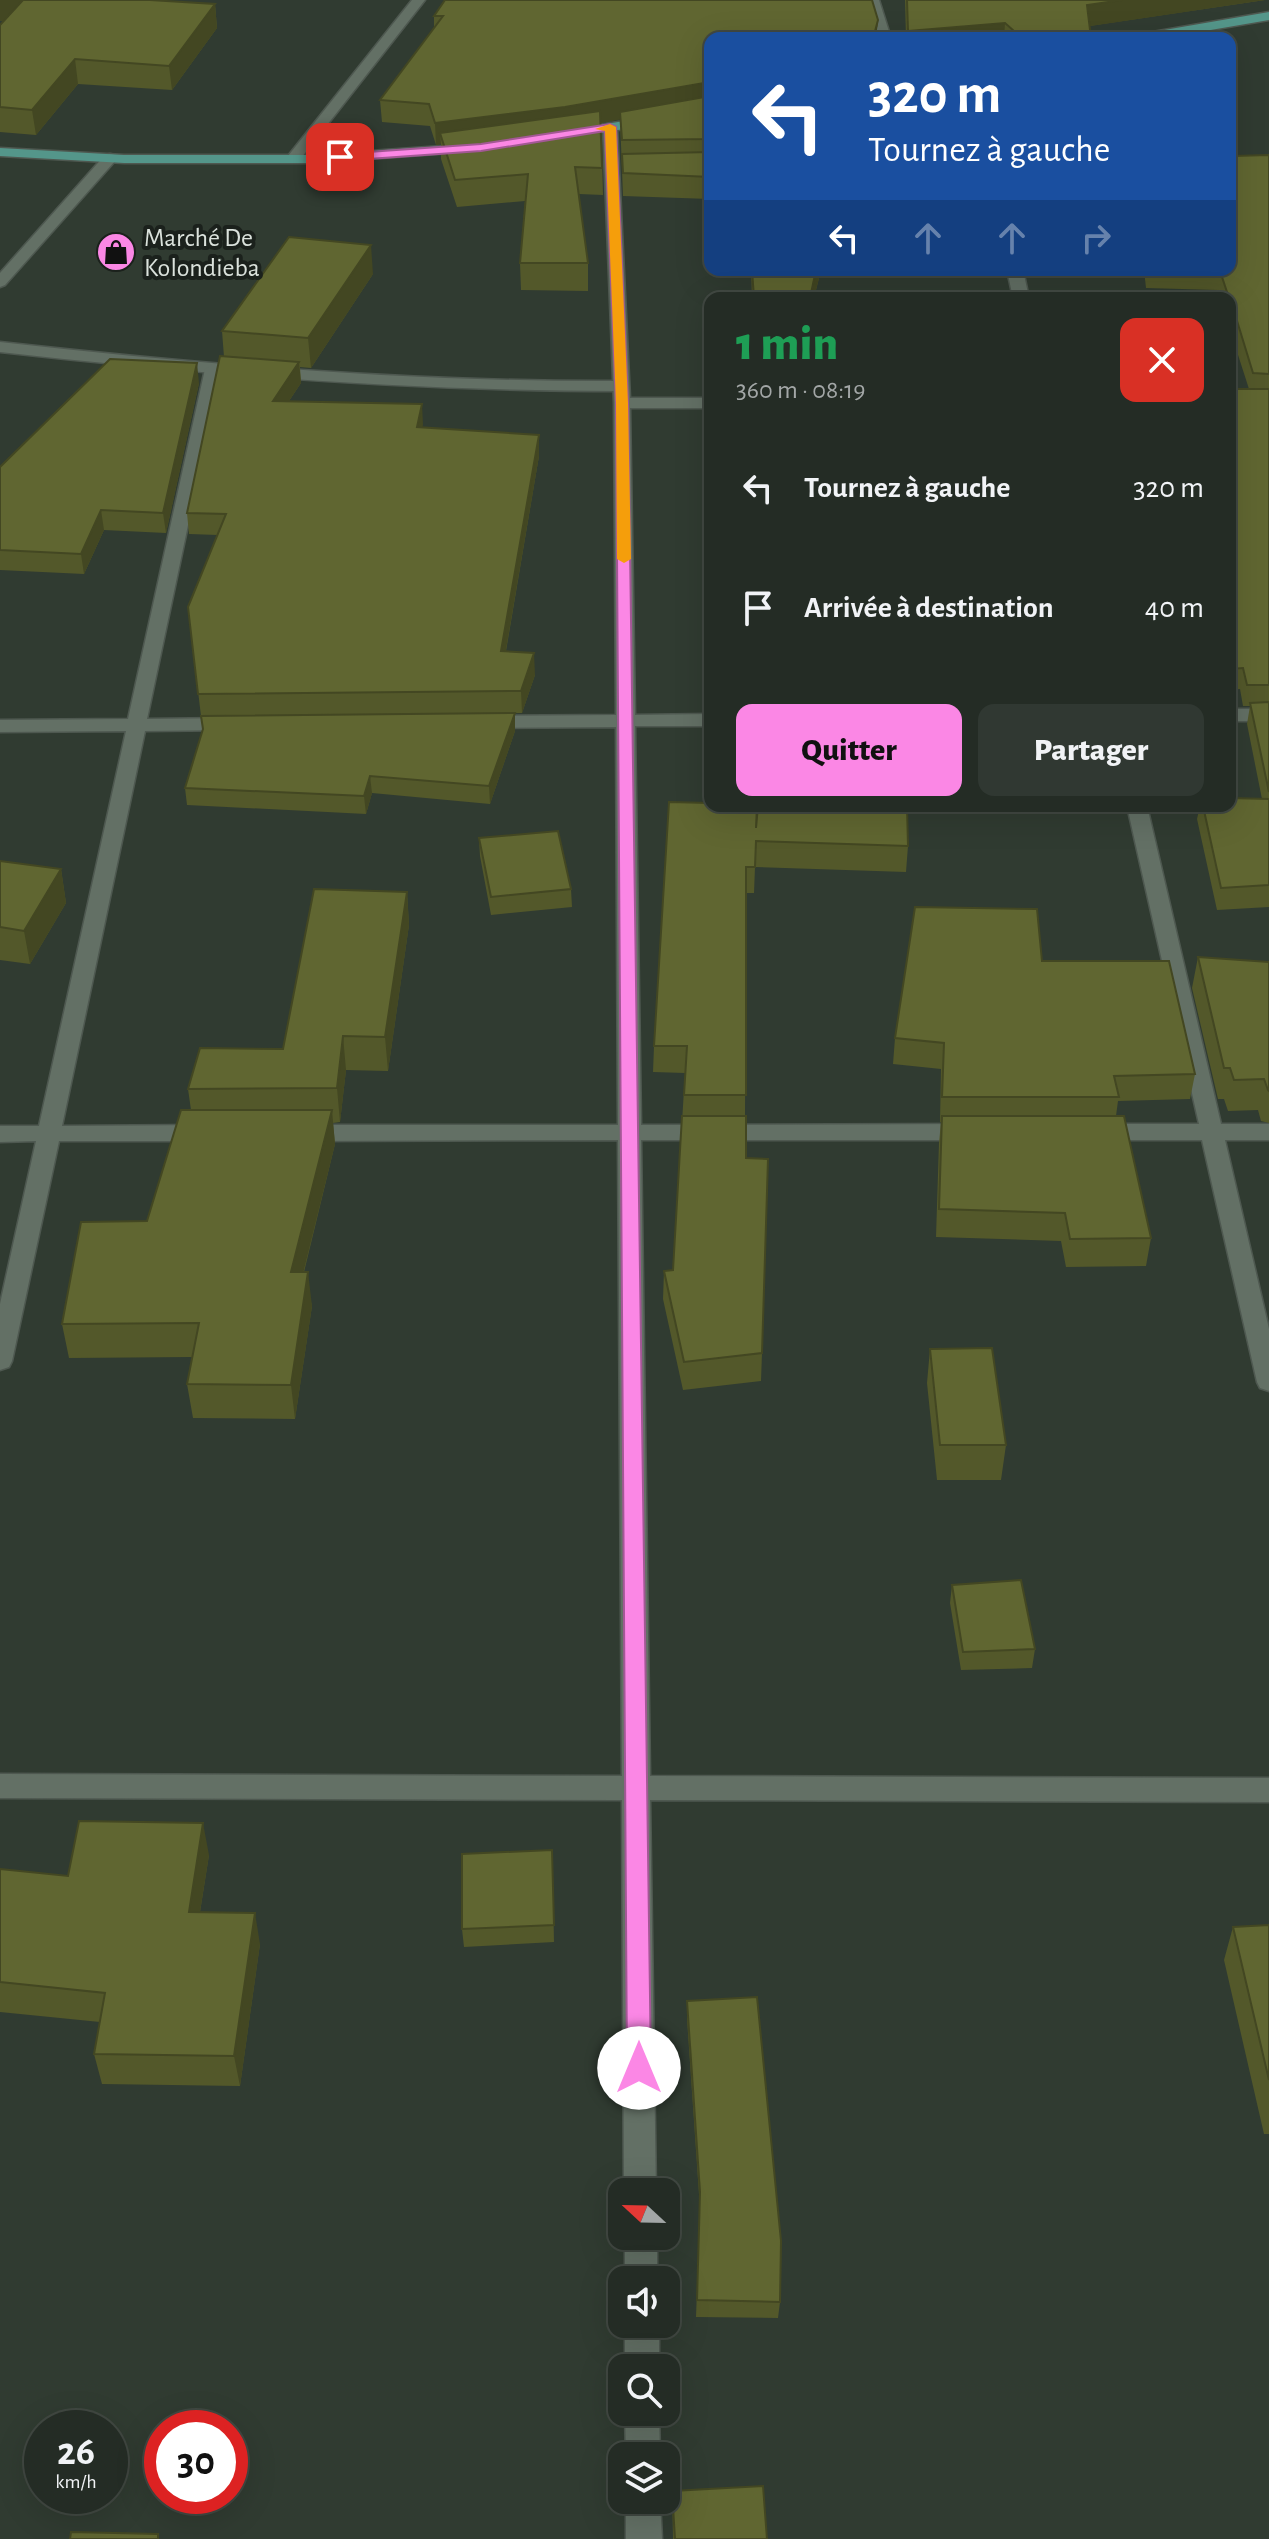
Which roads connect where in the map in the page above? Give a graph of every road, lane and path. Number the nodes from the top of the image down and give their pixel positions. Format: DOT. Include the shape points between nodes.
graph roads {
  1 [pos="419,0"];
  2 [pos="873,0"];
  3 [pos="1269,16"];
  4 [pos="882,32"];
  5 [pos="1176,32"];
  6 [pos="704,112"];
  7 [pos="610,127"];
  8 [pos="553,136"];
  9 [pos="496,145"];
  10 [pos="0,152"];
  11 [pos="110,158"];
  12 [pos="293,159"];
  13 [pos="0,282"];
  14 [pos="0,347"];
  15 [pos="213,369"];
  16 [pos="621,394"];
  17 [pos="704,402"];
  18 [pos="1236,715"];
  19 [pos="1269,715"];
  20 [pos="704,720"];
  21 [pos="625,721"];
  22 [pos="468,722"];
  23 [pos="248,724"];
  24 [pos="138,725"];
  25 [pos="0,726"];
  26 [pos="1138,812"];
  27 [pos="991,1132"];
  28 [pos="1070,1132"];
  29 [pos="1212,1132"];
  30 [pos="1269,1132"];
  31 [pos="49,1133"];
  32 [pos="222,1133"];
  33 [pos="284,1133"];
  34 [pos="629,1133"];
  35 [pos="0,1134"];
  36 [pos="0,1361"];
  37 [pos="1269,1382"];
  38 [pos="0,1786"];
  39 [pos="636,1789"];
  40 [pos="1269,1790"];
  41 [pos="640,2178"];
  42 [pos="643,2514"];
  43 [pos="644,2539"];
  1 -- 12 [label="street"];
  2 -- 4 [label="street"];
  3 -- 5 [label="main road"];
  6 -- 7 [label="main road"];
  7 -- 8 [label="main road"];
  7 -- 16 [label="street" via="619,169"];
  9 -- 12 [label="main road"];
  10 -- 11 [label="main road"];
  11 -- 12 [label="main road"];
  11 -- 13 [label="street"];
  14 -- 15 [label="street"];
  15 -- 16 [label="street"];
  15 -- 24 [label="street"];
  16 -- 17 [label="street"];
  16 -- 21 [label="street"];
  18 -- 19 [label="street"];
  20 -- 21 [label="street"];
  21 -- 22 [label="street"];
  21 -- 34 [label="street"];
  23 -- 24 [label="street"];
  24 -- 25 [label="street"];
  24 -- 31 [label="street"];
  26 -- 29 [label="street"];
  27 -- 34 [label="street"];
  28 -- 29 [label="street"];
  29 -- 30 [label="street"];
  29 -- 37 [label="street"];
  31 -- 32 [label="street"];
  31 -- 35 [label="street"];
  31 -- 36 [label="street"];
  33 -- 34 [label="street"];
  34 -- 39 [label="street"];
  38 -- 39 [label="street"];
  39 -- 40 [label="street"];
  39 -- 41 [label="street"];
  42 -- 43 [label="street"];
}
